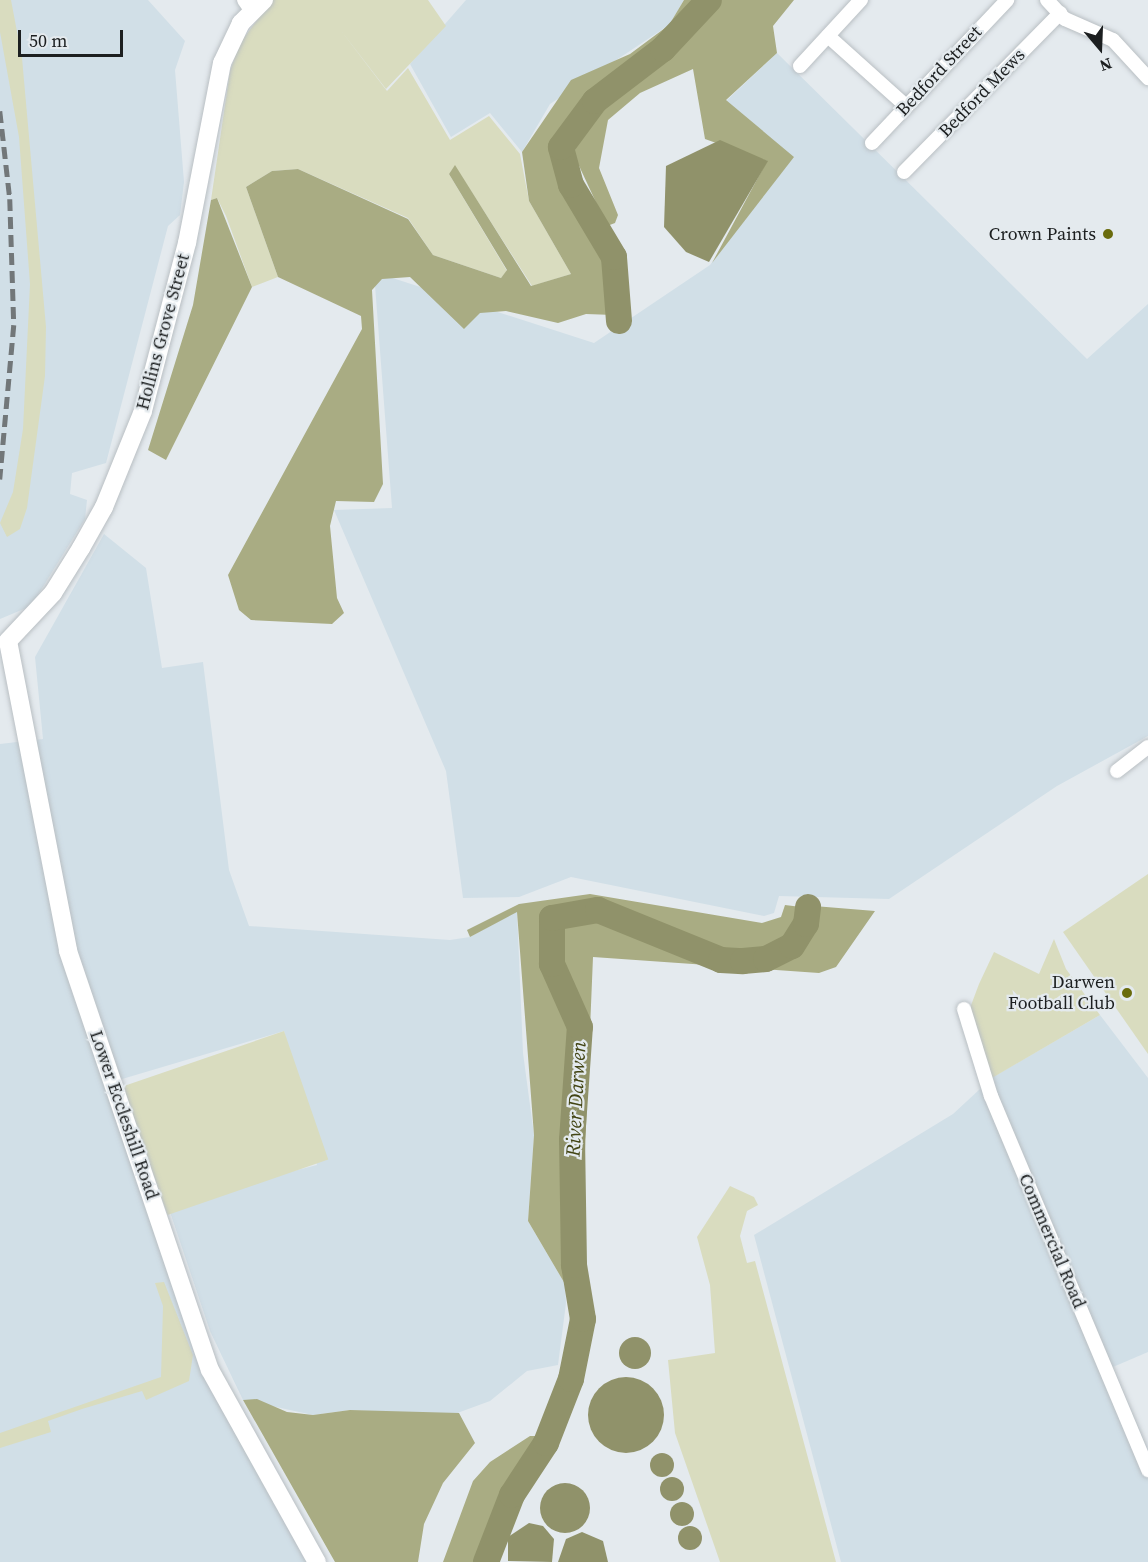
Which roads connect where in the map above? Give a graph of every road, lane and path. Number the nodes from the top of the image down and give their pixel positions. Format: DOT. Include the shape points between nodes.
graph roads {
  1 [pos="861,0"];
  2 [pos="1007,0"];
  3 [pos="1047,0"];
  4 [pos="253,3"];
  5 [pos="1060,13"];
  6 [pos="828,36"];
  7 [pos="800,66"];
  8 [pos="1148,78"];
  9 [pos="906,106"];
  10 [pos="872,143"];
  11 [pos="904,172"];
  12 [pos="3,636"];
  13 [pos="1148,747"];
  14 [pos="1117,771"];
  15 [pos="964,1009"];
  16 [pos="1148,1470"];
  17 [pos="317,1562"];
  1 -- 6 [label="street"];
  2 -- 9 [label="street, Bedford Street"];
  3 -- 5 [label="street"];
  4 -- 12 [label="street, Hollins Grove Street" via="222,63 187,243 143,411 104,507 81,548 53,593"];
  5 -- 8 [label="street" via="1113,40"];
  5 -- 11 [label="street, Bedford Mews"];
  6 -- 7 [label="street"];
  6 -- 9 [label="street"];
  9 -- 10 [label="street, Bedford Street"];
  12 -- 17 [label="street, Lower Eccleshill Road" via="46,853 75,972 210,1370"];
  13 -- 14 [label="street"];
  15 -- 16 [label="street, Commercial Road" via="991,1096"];
}
